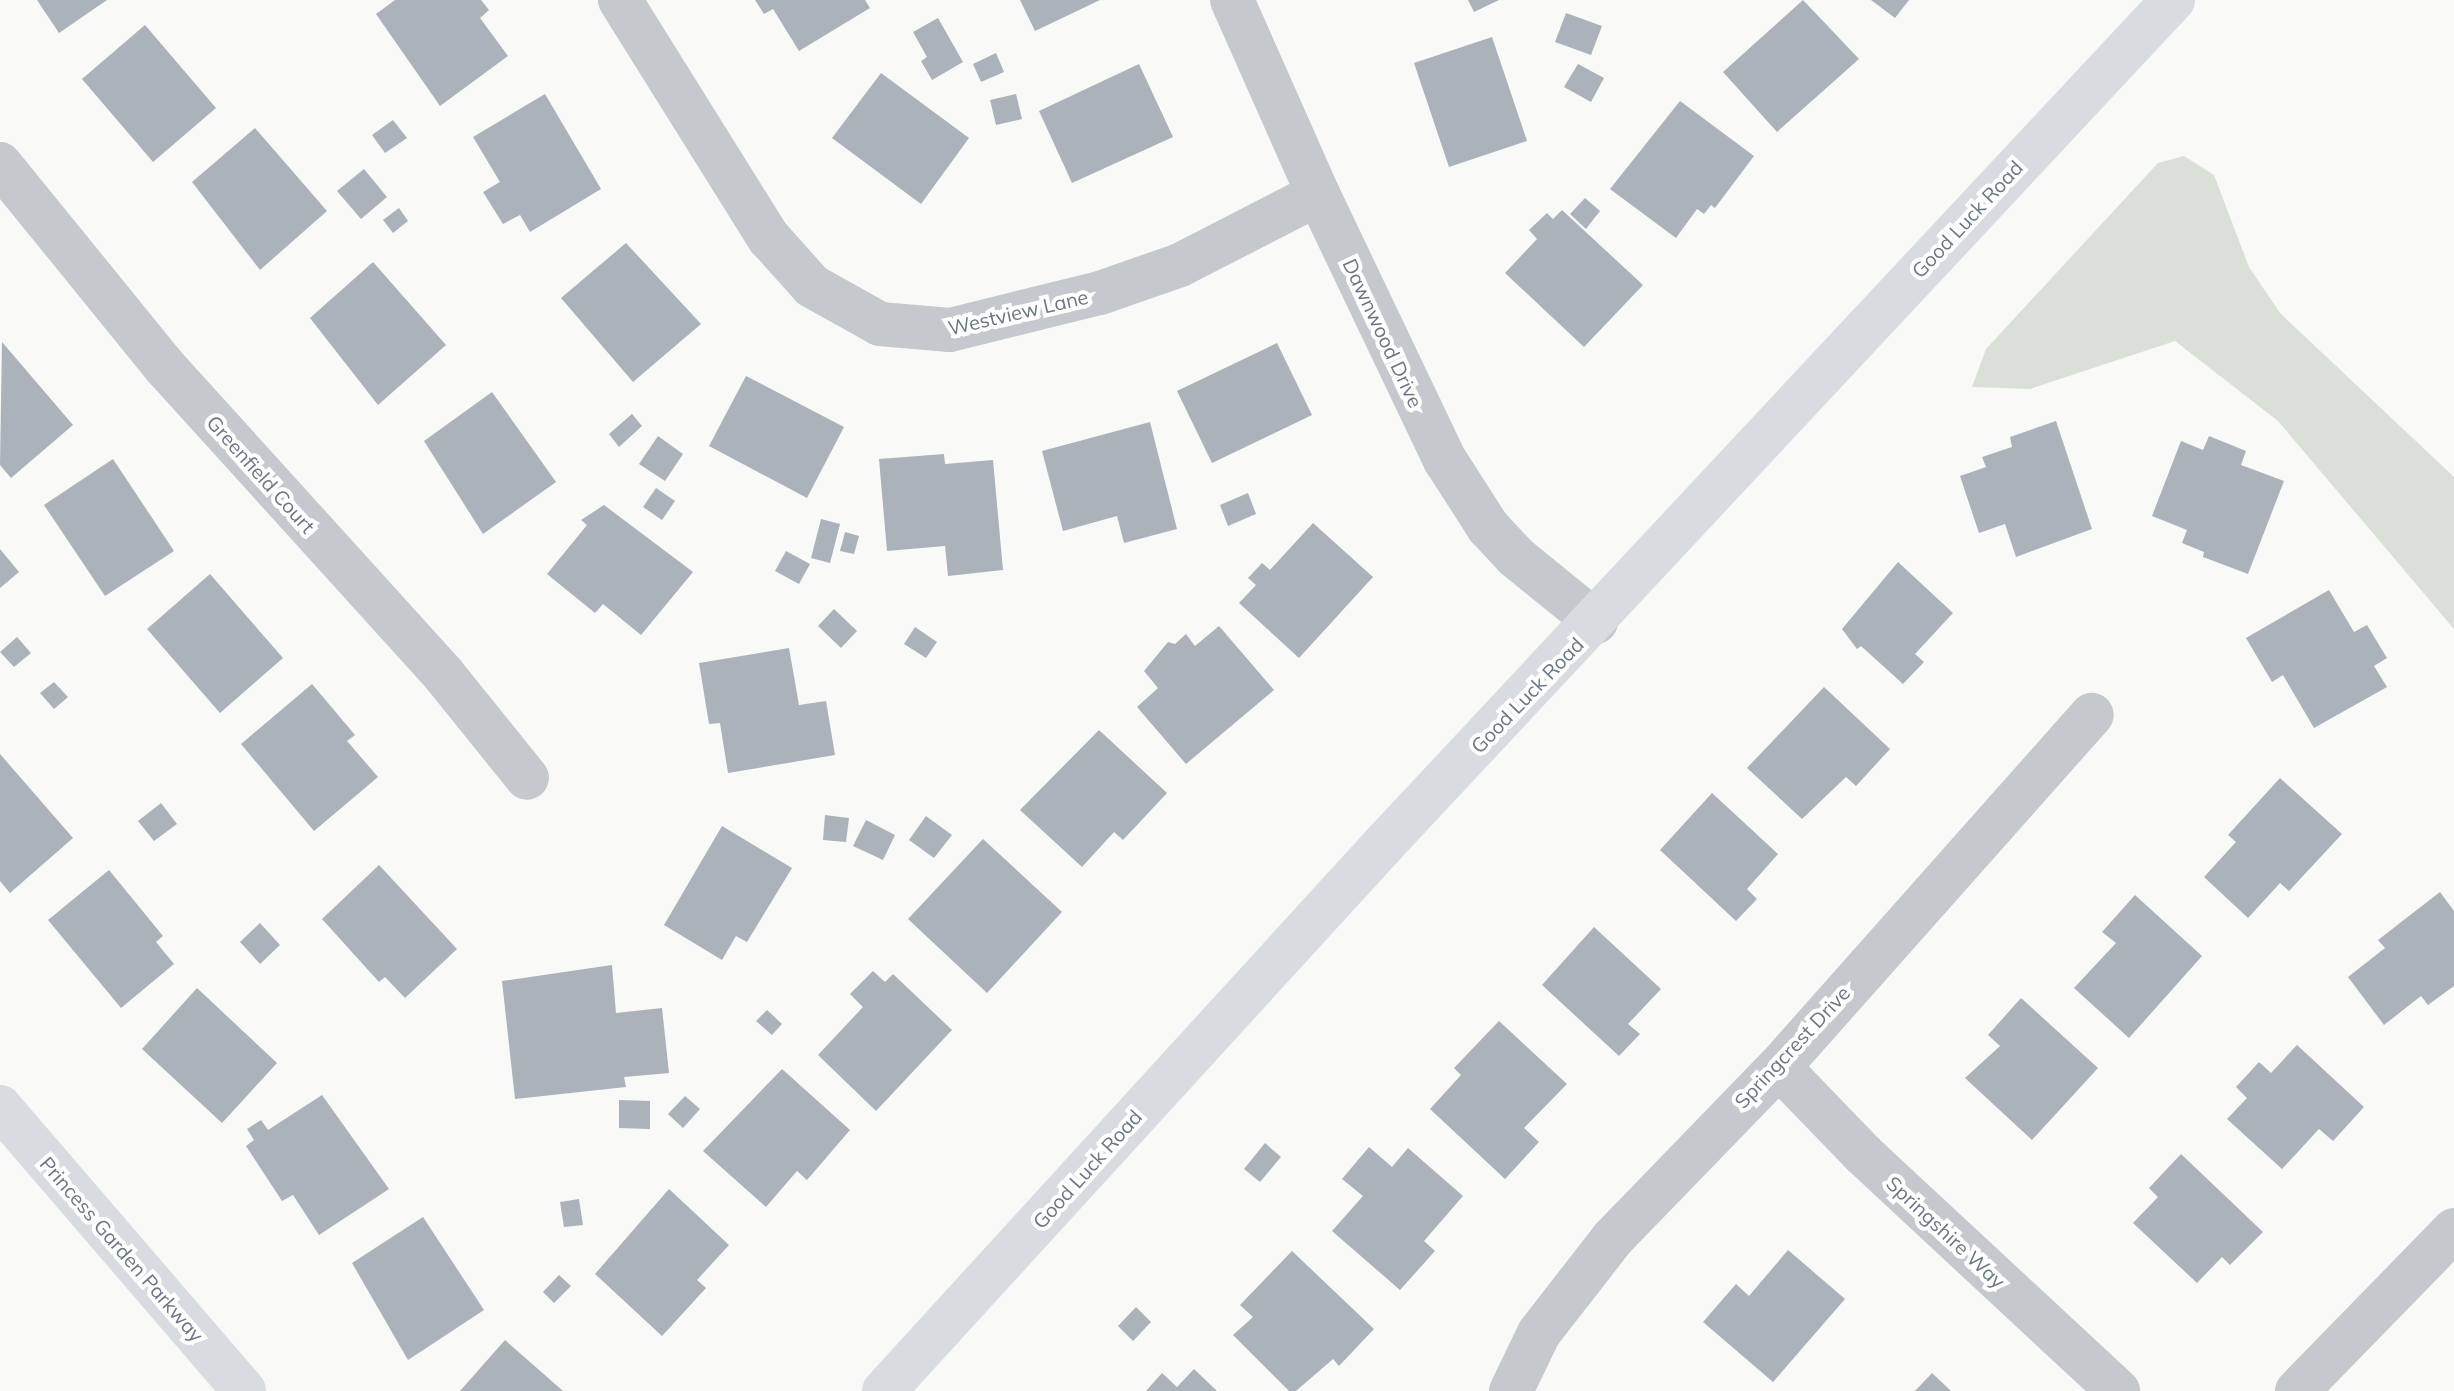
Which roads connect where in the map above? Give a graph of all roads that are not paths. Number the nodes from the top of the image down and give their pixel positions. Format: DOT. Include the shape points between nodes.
graph roads {
  1 [pos="620,0"];
  2 [pos="1232,0"];
  3 [pos="2173,0"];
  4 [pos="0,164"];
  5 [pos="1318,194"];
  6 [pos="1596,622"];
  7 [pos="2092,715"];
  8 [pos="527,778"];
  9 [pos="1779,1067"];
  10 [pos="0,1107"];
  11 [pos="2454,1230"];
  12 [pos="244,1391"];
  13 [pos="884,1391"];
  14 [pos="1511,1391"];
  15 [pos="2118,1391"];
  16 [pos="2297,1391"];
  1 -- 5 [label="street, Westview Lane" via="769,238 812,286 880,324 950,330 1100,293 1180,265"];
  2 -- 5 [label="street, Dawnwood Drive"];
  3 -- 6 [label="main road, Good Luck Road"];
  4 -- 8 [label="street, Greenfield Court" via="165,367 444,675"];
  5 -- 6 [label="street, Dawnwood Drive" via="1467,497 1516,557"];
  6 -- 13 [label="main road, Good Luck Road"];
  7 -- 9 [label="street, Springcrest Drive"];
  9 -- 14 [label="street, Springcrest Drive" via="1613,1238 1539,1333"];
  9 -- 15 [label="street, Springshire Way" via="1864,1155"];
  10 -- 12 [label="main road, Princess Garden Parkway"];
  11 -- 16 [label="street"];
}
